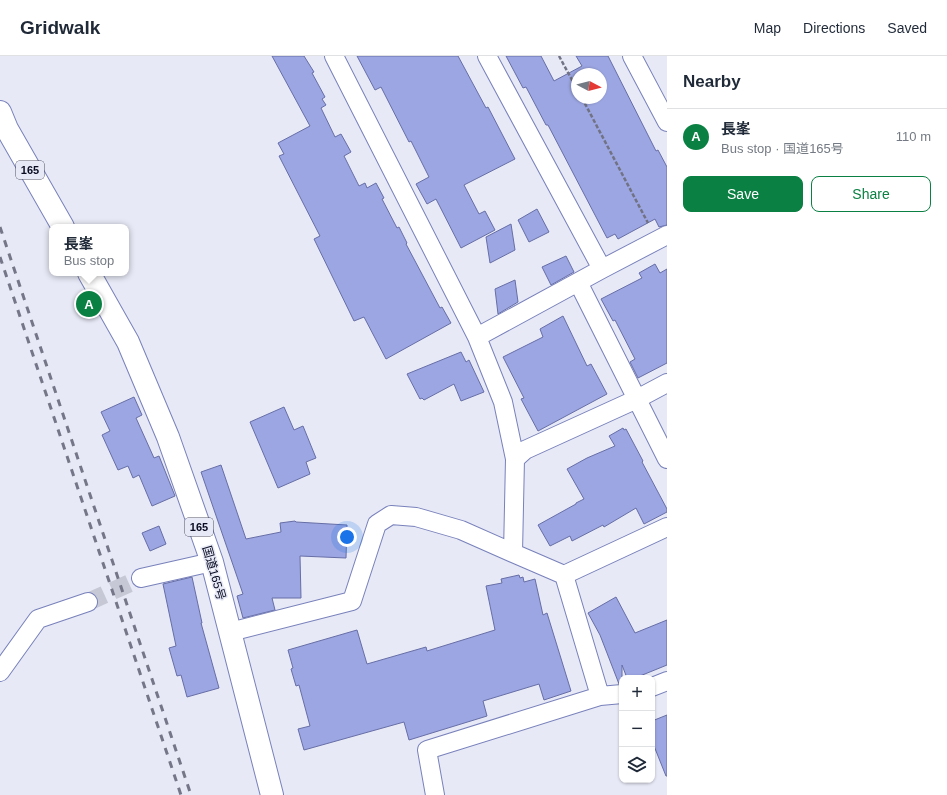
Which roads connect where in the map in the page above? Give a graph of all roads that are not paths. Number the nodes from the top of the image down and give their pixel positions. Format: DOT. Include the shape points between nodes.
graph roads {
  1 [pos="334,56"];
  2 [pos="487,56"];
  3 [pos="632,56"];
  4 [pos="0,112"];
  5 [pos="667,122"];
  6 [pos="61,224"];
  7 [pos="662,237"];
  8 [pos="602,269"];
  9 [pos="91,276"];
  10 [pos="578,282"];
  11 [pos="477,337"];
  12 [pos="667,383"];
  13 [pos="637,399"];
  14 [pos="667,459"];
  15 [pos="515,460"];
  16 [pos="667,527"];
  17 [pos="513,553"];
  18 [pos="212,562"];
  19 [pos="564,575"];
  20 [pos="141,578"];
  21 [pos="88,602"];
  22 [pos="230,632"];
  23 [pos="0,672"];
  24 [pos="667,681"];
  25 [pos="655,686"];
  26 [pos="619,694"];
  27 [pos="600,696"];
  28 [pos="272,795"];
  29 [pos="435,795"];
  1 -- 11 [label="street"];
  2 -- 8 [label="street"];
  3 -- 5 [label="street"];
  4 -- 6 [label="highway, 165" via="7,129"];
  7 -- 8 [label="street"];
  8 -- 10 [label="street"];
  9 -- 18 [label="highway, 国道165号 / 165" via="128,342 165,429"];
  10 -- 11 [label="street"];
  10 -- 13 [label="street"];
  11 -- 15 [label="street" via="503,402"];
  12 -- 13 [label="street"];
  13 -- 14 [label="street"];
  13 -- 15 [label="street" via="524,450"];
  15 -- 17 [label="street"];
  16 -- 19 [label="street"];
  17 -- 19 [label="street"];
  17 -- 22 [label="street" via="461,530 416,517 391,515 377,524 352,601"];
  18 -- 20 [label="street"];
  18 -- 22 [label="highway, 国道165号 / 165"];
  19 -- 27 [label="street"];
  21 -- 23 [label="street" via="38,619"];
  22 -- 28 [label="highway, 国道165号 / 165"];
  24 -- 25 [label="street"];
  26 -- 27 [label="street"];
  27 -- 29 [label="street" via="427,750"];
}
